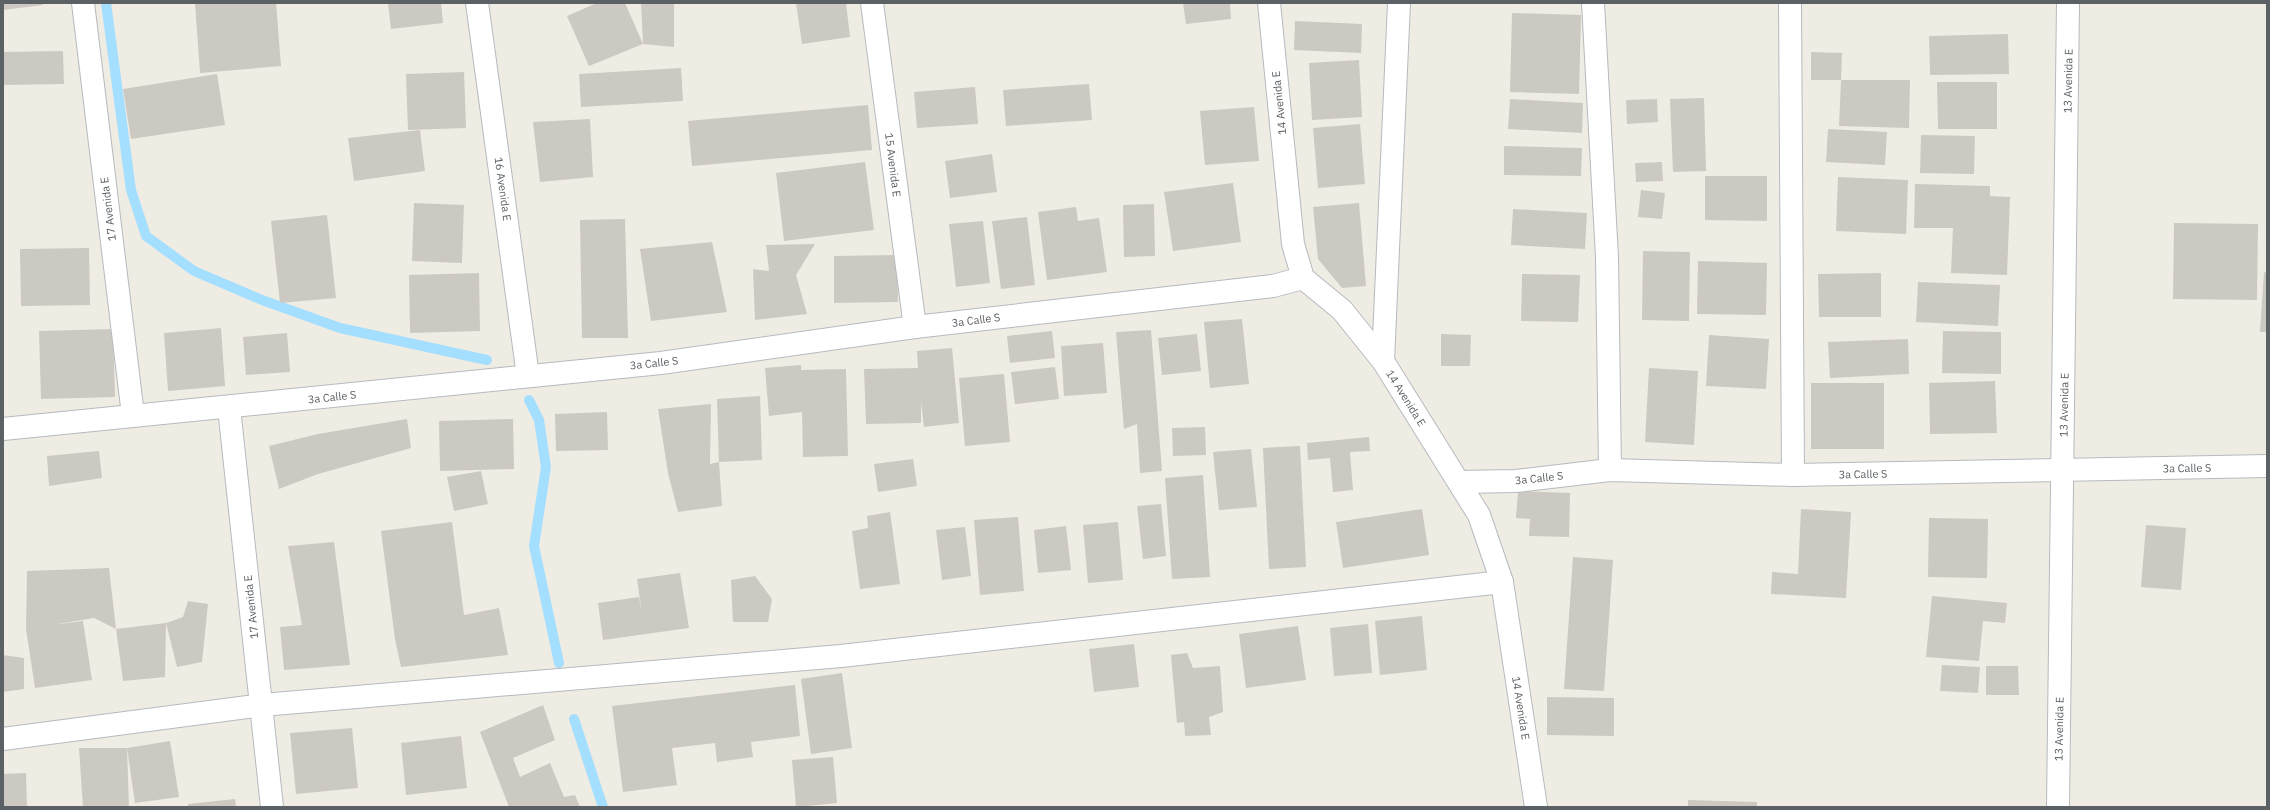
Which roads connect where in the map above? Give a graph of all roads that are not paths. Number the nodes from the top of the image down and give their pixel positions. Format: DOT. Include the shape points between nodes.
graph roads {
  1 [pos="83,3"];
  2 [pos="478,3"];
  3 [pos="872,3"];
  4 [pos="1269,3"];
  5 [pos="1399,3"];
  6 [pos="1593,3"];
  7 [pos="1790,3"];
  8 [pos="2068,3"];
  9 [pos="1303,278"];
  10 [pos="914,327"];
  11 [pos="1383,361"];
  12 [pos="528,376"];
  13 [pos="229,408"];
  14 [pos="133,415"];
  15 [pos="3,429"];
  16 [pos="2267,466"];
  17 [pos="1610,470"];
  18 [pos="2063,470"];
  19 [pos="1793,475"];
  20 [pos="1459,482"];
  21 [pos="1502,582"];
  22 [pos="262,705"];
  23 [pos="3,739"];
  24 [pos="272,807"];
  25 [pos="1536,807"];
  26 [pos="2058,807"];
  1 -- 14 [label="street, 17 Avenida E"];
  2 -- 12 [label="street, 16 Avenida E"];
  3 -- 10 [label="street, 15 Avenida E"];
  4 -- 9 [label="street, 14 Avenida E" via="1293,244"];
  5 -- 11 [label="street"];
  6 -- 17 [label="street" via="1607,257"];
  7 -- 19 [label="street"];
  8 -- 18 [label="street, 13 Avenida E"];
  9 -- 10 [label="street, 3a Calle S" via="1273,286"];
  9 -- 11 [label="street, 14 Avenida E" via="1342,310"];
  10 -- 12 [label="street, 3a Calle S" via="661,363"];
  11 -- 20 [label="street, 14 Avenida E"];
  12 -- 13 [label="street, 3a Calle S"];
  13 -- 14 [label="street, 3a Calle S"];
  13 -- 22 [label="street, 17 Avenida E"];
  14 -- 15 [label="street, 3a Calle S"];
  16 -- 18 [label="street, 3a Calle S"];
  17 -- 19 [label="street, 3a Calle S"];
  17 -- 20 [label="street, 3a Calle S" via="1516,482"];
  18 -- 19 [label="street, 3a Calle S"];
  18 -- 26 [label="street, 13 Avenida E"];
  20 -- 21 [label="street, 14 Avenida E" via="1479,515"];
  21 -- 22 [label="street" via="841,656"];
  21 -- 25 [label="street, 14 Avenida E"];
  22 -- 23 [label="street"];
  22 -- 24 [label="street, 17 Avenida E"];
}
